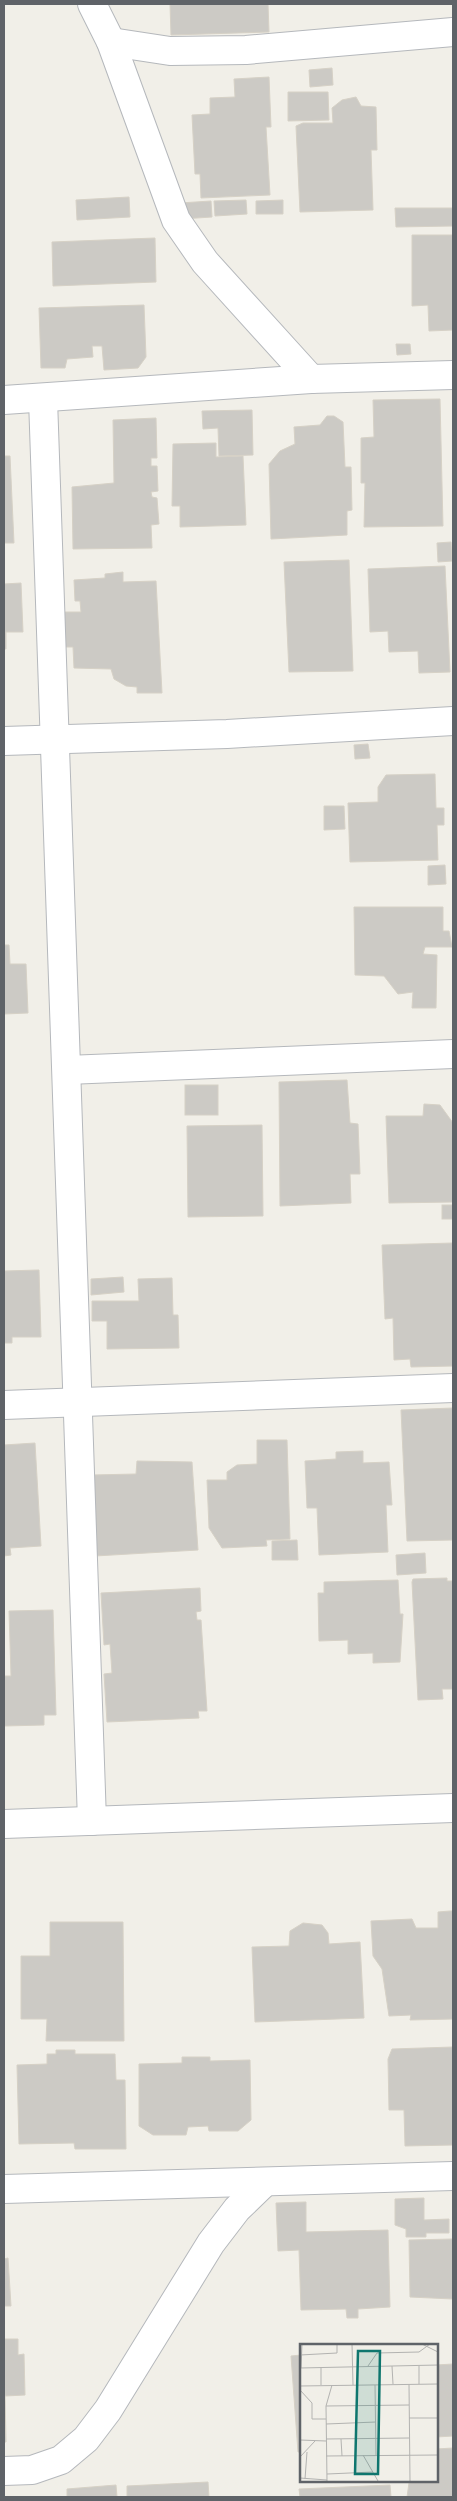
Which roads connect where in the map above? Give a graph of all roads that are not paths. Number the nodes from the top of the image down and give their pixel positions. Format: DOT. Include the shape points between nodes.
graph roads {
  1 [pos="92,4"];
  2 [pos="453,32"];
  3 [pos="111,42"];
  4 [pos="453,375"];
  5 [pos="311,379"];
  6 [pos="43,398"];
  7 [pos="4,400"];
  8 [pos="453,721"];
  9 [pos="55,740"];
  10 [pos="4,741"];
  11 [pos="453,1054"];
  12 [pos="67,1070"];
  13 [pos="453,1388"];
  14 [pos="79,1403"];
  15 [pos="4,1405"];
  16 [pos="453,1808"];
  17 [pos="92,1821"];
  18 [pos="4,1824"];
  19 [pos="453,2176"];
  20 [pos="265,2182"];
  21 [pos="4,2189"];
  22 [pos="4,2470"];
  1 -- 3 [label="street"];
  2 -- 3 [label="street" via="246,50 170,51"];
  3 -- 5 [label="street" via="176,220 205,262"];
  4 -- 5 [label="street"];
  5 -- 6 [label="street"];
  6 -- 7 [label="street"];
  6 -- 9 [label="street"];
  8 -- 9 [label="street"];
  9 -- 10 [label="street"];
  9 -- 12 [label="street"];
  11 -- 12 [label="street"];
  12 -- 14 [label="street"];
  13 -- 14 [label="street"];
  14 -- 15 [label="street"];
  14 -- 17 [label="street"];
  16 -- 17 [label="street"];
  17 -- 18 [label="street"];
  19 -- 20 [label="street"];
  20 -- 21 [label="street"];
  20 -- 22 [label="street" via="237,2209 211,2243 108,2410 86,2439 61,2460 32,2470"];
}
